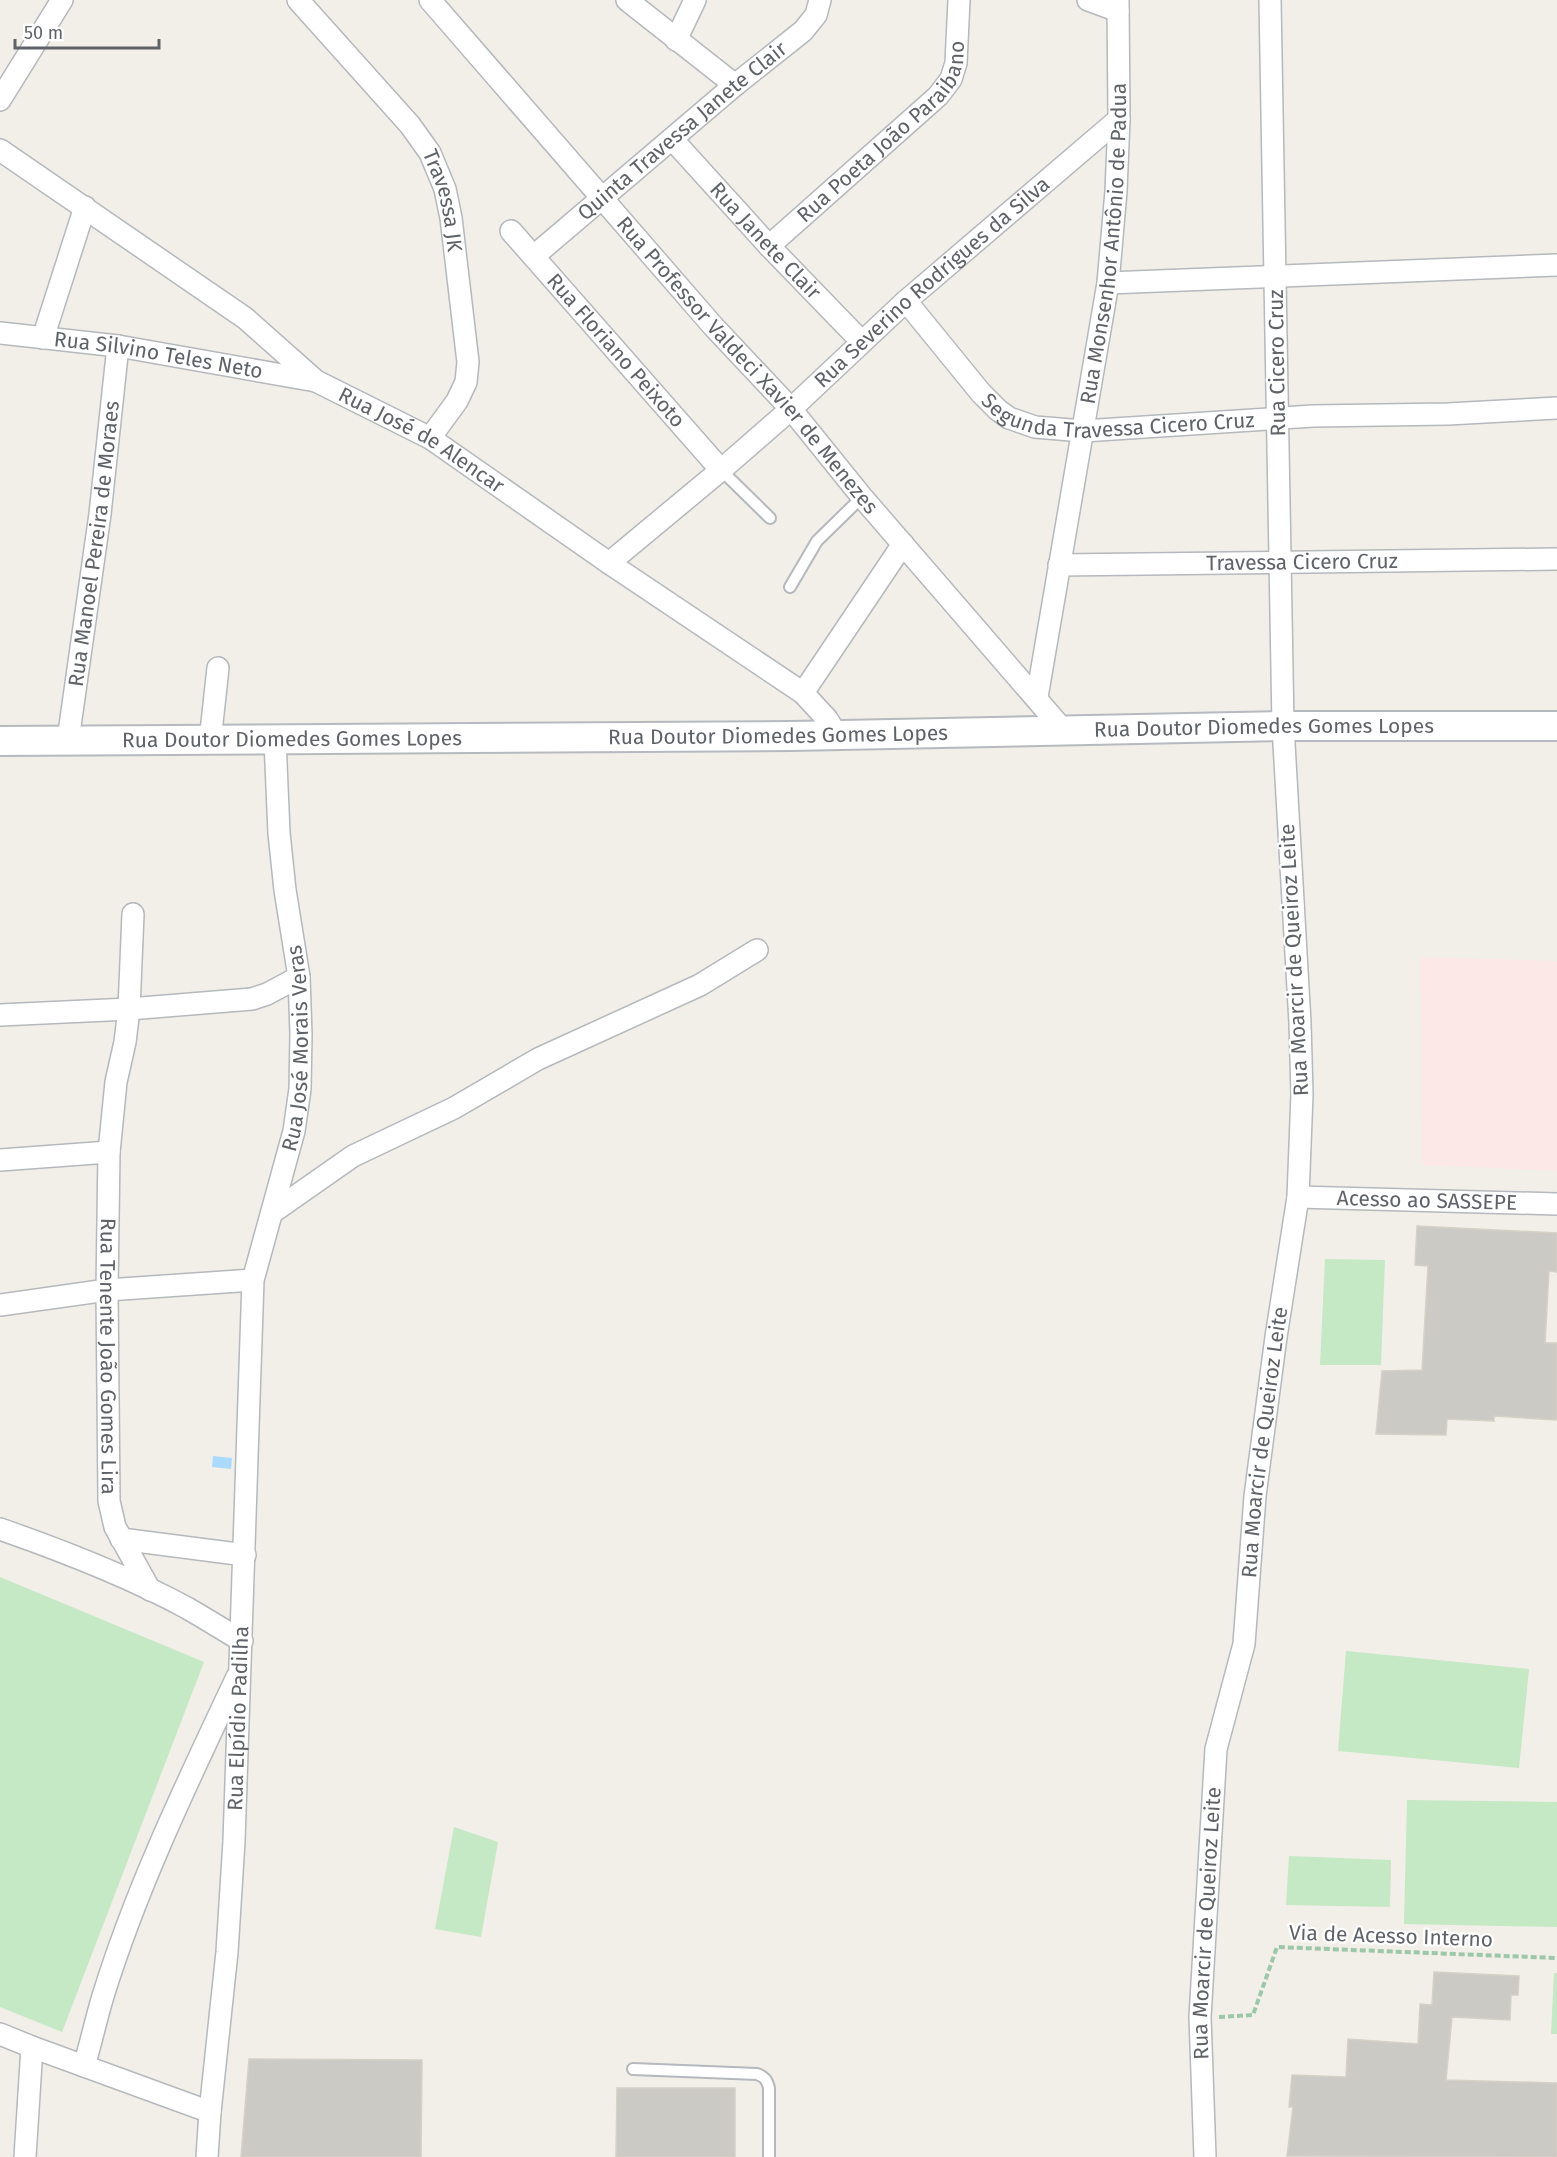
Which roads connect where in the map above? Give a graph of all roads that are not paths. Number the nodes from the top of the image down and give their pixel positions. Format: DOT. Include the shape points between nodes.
graph roads {
  1 [pos="62,0"];
  2 [pos="298,0"];
  3 [pos="430,0"];
  4 [pos="627,0"];
  5 [pos="695,0"];
  6 [pos="820,0"];
  7 [pos="959,0"];
  8 [pos="1088,0"];
  9 [pos="1270,0"];
  10 [pos="1118,5"];
  11 [pos="676,40"];
  12 [pos="735,85"];
  13 [pos="0,100"];
  14 [pos="1119,119"];
  15 [pos="672,139"];
  16 [pos="0,150"];
  17 [pos="603,198"];
  18 [pos="85,207"];
  19 [pos="511,231"];
  20 [pos="769,246"];
  21 [pos="534,256"];
  22 [pos="1557,266"];
  23 [pos="1275,277"];
  24 [pos="1108,283"];
  25 [pos="906,302"];
  26 [pos="0,333"];
  27 [pos="43,338"];
  28 [pos="861,342"];
  29 [pos="118,346"];
  30 [pos="316,381"];
  31 [pos="1557,408"];
  32 [pos="791,409"];
  33 [pos="1278,418"];
  34 [pos="1083,431"];
  35 [pos="430,438"];
  36 [pos="721,470"];
  37 [pos="862,497"];
  38 [pos="770,518"];
  39 [pos="903,544"];
  40 [pos="1551,560"];
  41 [pos="609,563"];
  42 [pos="1280,563"];
  43 [pos="1059,565"];
  44 [pos="790,587"];
  45 [pos="218,668"];
  46 [pos="802,693"];
  47 [pos="1037,698"];
  48 [pos="1282,726"];
  49 [pos="1557,726"];
  50 [pos="1065,732"];
  51 [pos="837,735"];
  52 [pos="275,740"];
  53 [pos="0,741"];
  54 [pos="68,741"];
  55 [pos="210,741"];
  56 [pos="133,914"];
  57 [pos="757,950"];
  58 [pos="299,977"];
  59 [pos="129,1009"];
  60 [pos="0,1015"];
  61 [pos="109,1152"];
  62 [pos="0,1160"];
  63 [pos="1298,1197"];
  64 [pos="1557,1204"];
  65 [pos="273,1212"];
  66 [pos="254,1280"];
  67 [pos="107,1290"];
  68 [pos="0,1305"];
  69 [pos="0,1529"];
  70 [pos="122,1539"];
  71 [pos="245,1555"];
  72 [pos="150,1590"];
  73 [pos="242,1641"];
  74 [pos="241,1668"];
  75 [pos="0,2034"];
  76 [pos="32,2048"];
  77 [pos="84,2066"];
  78 [pos="633,2069"];
  79 [pos="210,2112"];
  80 [pos="25,2157"];
  81 [pos="207,2157"];
  82 [pos="769,2157"];
  83 [pos="1205,2157"];
  1 -- 13 [label="street"];
  2 -- 35 [label="street, Travessa JK" via="410,124 430,153 445,189 468,362 466,382 457,401"];
  3 -- 17 [label="street, Rua Professor Valdeci Xavier de Menezes"];
  4 -- 11 [label="street"];
  5 -- 11 [label="street"];
  6 -- 12 [label="street, Quinta Travessa Janete Clair" via="809,24"];
  7 -- 20 [label="street, Rua Poeta João Paraibano" via="956,63 951,79 938,96"];
  8 -- 10 [label="street"];
  9 -- 23 [label="street, Rua Cicero Cruz"];
  10 -- 14 [label="street, Rua Monsenhor Antônio de Padua"];
  11 -- 12 [label="street"];
  12 -- 15 [label="street, Quinta Travessa Janete Clair"];
  14 -- 24 [label="street, Rua Monsenhor Antônio de Padua"];
  14 -- 25 [label="street, Rua Severino Rodrigues da Silva"];
  15 -- 17 [label="street, Quinta Travessa Janete Clair"];
  15 -- 20 [label="street, Rua Janete Clair"];
  16 -- 18 [label="street, Rua José de Alencar"];
  17 -- 21 [label="street, Quinta Travessa Janete Clair"];
  17 -- 32 [label="street, Rua Professor Valdeci Xavier de Menezes" via="713,326"];
  18 -- 27 [label="street"];
  18 -- 30 [label="street, Rua José de Alencar" via="245,318"];
  19 -- 21 [label="street, Rua Floriano Peixoto"];
  20 -- 28 [label="street, Rua Janete Clair"];
  21 -- 36 [label="street, Rua Floriano Peixoto"];
  22 -- 23 [label="street"];
  23 -- 24 [label="street"];
  23 -- 33 [label="street, Rua Cicero Cruz"];
  24 -- 34 [label="street, Rua Monsenhor Antônio de Padua"];
  25 -- 28 [label="street, Rua Severino Rodrigues da Silva"];
  25 -- 34 [label="street, Segunda Travessa Cicero Cruz" via="998,410 1035,428"];
  26 -- 27 [label="street, Rua Silvino Teles Neto"];
  27 -- 29 [label="street, Rua Silvino Teles Neto"];
  28 -- 32 [label="street, Rua Severino Rodrigues da Silva"];
  29 -- 30 [label="street, Rua Silvino Teles Neto"];
  29 -- 54 [label="street, Rua Manoel Pereira de Moraes" via="100,514"];
  30 -- 35 [label="street, Rua José de Alencar"];
  31 -- 33 [label="street, Segunda Travessa Cicero Cruz"];
  32 -- 36 [label="street, Rua Severino Rodrigues da Silva"];
  32 -- 37 [label="street, Rua Professor Valdeci Xavier de Menezes"];
  33 -- 34 [label="street, Segunda Travessa Cicero Cruz"];
  33 -- 42 [label="street, Rua Cicero Cruz"];
  34 -- 43 [label="street, Rua Monsenhor Antônio de Padua"];
  35 -- 41 [label="street, Rua José de Alencar"];
  36 -- 38 [label="lane"];
  36 -- 41 [label="street, Rua Severino Rodrigues da Silva"];
  37 -- 39 [label="street, Rua Professor Valdeci Xavier de Menezes"];
  37 -- 44 [label="lane" via="817,541"];
  39 -- 46 [label="street"];
  39 -- 47 [label="street, Rua Professor Valdeci Xavier de Menezes"];
  40 -- 42 [label="street, Travessa Cicero Cruz"];
  41 -- 46 [label="street, Rua José de Alencar"];
  42 -- 43 [label="street, Travessa Cicero Cruz"];
  42 -- 48 [label="street, Rua Cicero Cruz"];
  43 -- 47 [label="street, Rua Monsenhor Antônio de Padua"];
  45 -- 55 [label="street"];
  46 -- 51 [label="street, Rua José de Alencar"];
  47 -- 50 [label="street, Rua Professor Valdeci Xavier de Menezes"];
  48 -- 49 [label="street, Rua Doutor Diomedes Gomes Lopes"];
  48 -- 50 [label="street, Rua Doutor Diomedes Gomes Lopes"];
  48 -- 63 [label="street, Rua Moarcir de Queiroz Leite" via="1300,1023"];
  50 -- 51 [label="street, Rua Doutor Diomedes Gomes Lopes"];
  51 -- 52 [label="street, Rua Doutor Diomedes Gomes Lopes"];
  52 -- 55 [label="street, Rua Doutor Diomedes Gomes Lopes"];
  52 -- 58 [label="street, Rua José Morais Veras" via="279,833"];
  53 -- 54 [label="street, Rua Doutor Diomedes Gomes Lopes"];
  54 -- 55 [label="street, Rua Doutor Diomedes Gomes Lopes"];
  56 -- 59 [label="street, Rua Tenente João Gomes Lira"];
  57 -- 65 [label="street" via="700,985 538,1059 453,1108 353,1156"];
  58 -- 59 [label="street" via="252,999"];
  58 -- 65 [label="street, Rua José Morais Veras" via="300,1089 294,1131"];
  59 -- 60 [label="street"];
  59 -- 61 [label="street, Rua Tenente João Gomes Lira"];
  61 -- 62 [label="street"];
  61 -- 67 [label="street, Rua Tenente João Gomes Lira"];
  63 -- 64 [label="street, Acesso ao SASSEPE"];
  63 -- 83 [label="street, Rua Moarcir de Queiroz Leite" via="1255,1496 1244,1644 1216,1749 1200,2017"];
  65 -- 66 [label="street, Rua José Morais Veras"];
  66 -- 67 [label="street"];
  66 -- 71 [label="street, Rua Elpídio Padilha"];
  67 -- 68 [label="street"];
  67 -- 70 [label="street, Rua Tenente João Gomes Lira" via="110,1501 115,1527"];
  69 -- 72 [label="street"];
  70 -- 71 [label="street"];
  70 -- 72 [label="street, Rua Tenente João Gomes Lira"];
  71 -- 73 [label="street, Rua Elpídio Padilha"];
  72 -- 73 [label="street"];
  73 -- 74 [label="street, Rua Elpídio Padilha"];
  74 -- 77 [label="street" via="134,1909 103,1995"];
  74 -- 79 [label="street, Rua Elpídio Padilha" via="227,1952"];
  75 -- 76 [label="street"];
  76 -- 77 [label="street"];
  76 -- 80 [label="street"];
  77 -- 79 [label="street"];
  78 -- 82 [label="lane" via="763,2076 769,2088"];
  79 -- 81 [label="street, Rua Elpídio Padilha"];
}
